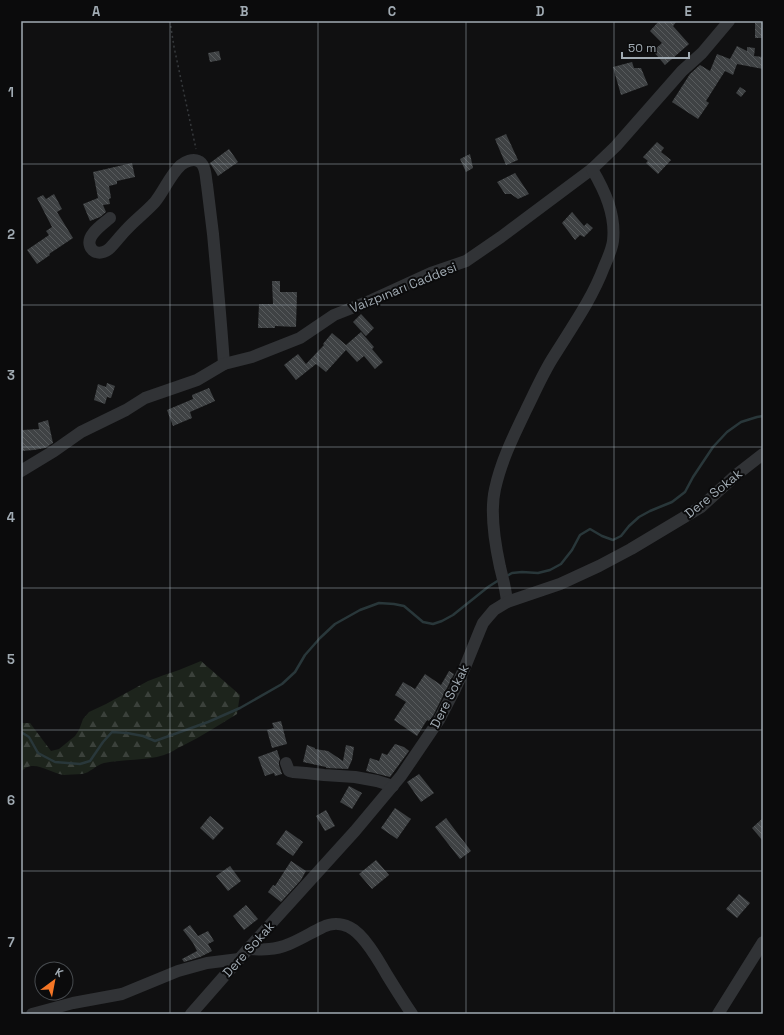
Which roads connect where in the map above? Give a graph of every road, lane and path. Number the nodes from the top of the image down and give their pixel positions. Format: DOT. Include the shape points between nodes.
graph roads {
  1 [pos="170,21"];
  2 [pos="728,21"];
  3 [pos="199,161"];
  4 [pos="592,170"];
  5 [pos="110,218"];
  6 [pos="224,364"];
  7 [pos="763,454"];
  8 [pos="21,471"];
  9 [pos="507,602"];
  10 [pos="286,762"];
  11 [pos="393,786"];
  12 [pos="763,942"];
  13 [pos="248,949"];
  14 [pos="238,959"];
  15 [pos="32,1014"];
  16 [pos="190,1014"];
  17 [pos="412,1014"];
  18 [pos="718,1014"];
  1 -- 3 [label="path"];
  2 -- 4 [label="street, Vaizpınarı Caddesi"];
  3 -- 5 [label="street" via="187,161 182,164 155,202 110,248 100,253 96,252 90,246 90,238"];
  3 -- 6 [label="street" via="204,167 210,206"];
  4 -- 6 [label="street, Vaizpınarı Caddesi" via="466,261 431,273 334,315 300,338 252,357"];
  4 -- 9 [label="street" via="612,212 613,241 601,276 588,301 539,382 505,455 499,475 495,490 494,535"];
  6 -- 8 [label="street, Vaizpınarı Caddesi" via="197,380 146,398 81,432"];
  7 -- 9 [label="street, Dere Sokak" via="701,507 631,549 560,584"];
  9 -- 11 [label="street, Dere Sokak" via="494,610 483,623 442,715"];
  10 -- 11 [label="street" via="289,771 293,772 355,777"];
  11 -- 13 [label="street, Dere Sokak"];
  12 -- 18 [label="street"];
  13 -- 14 [label="street, Dere Sokak"];
  13 -- 17 [label="street" via="279,948 332,923 349,927 375,955"];
  14 -- 15 [label="street" via="207,963 178,971 122,994"];
  14 -- 16 [label="street, Dere Sokak"];
}
